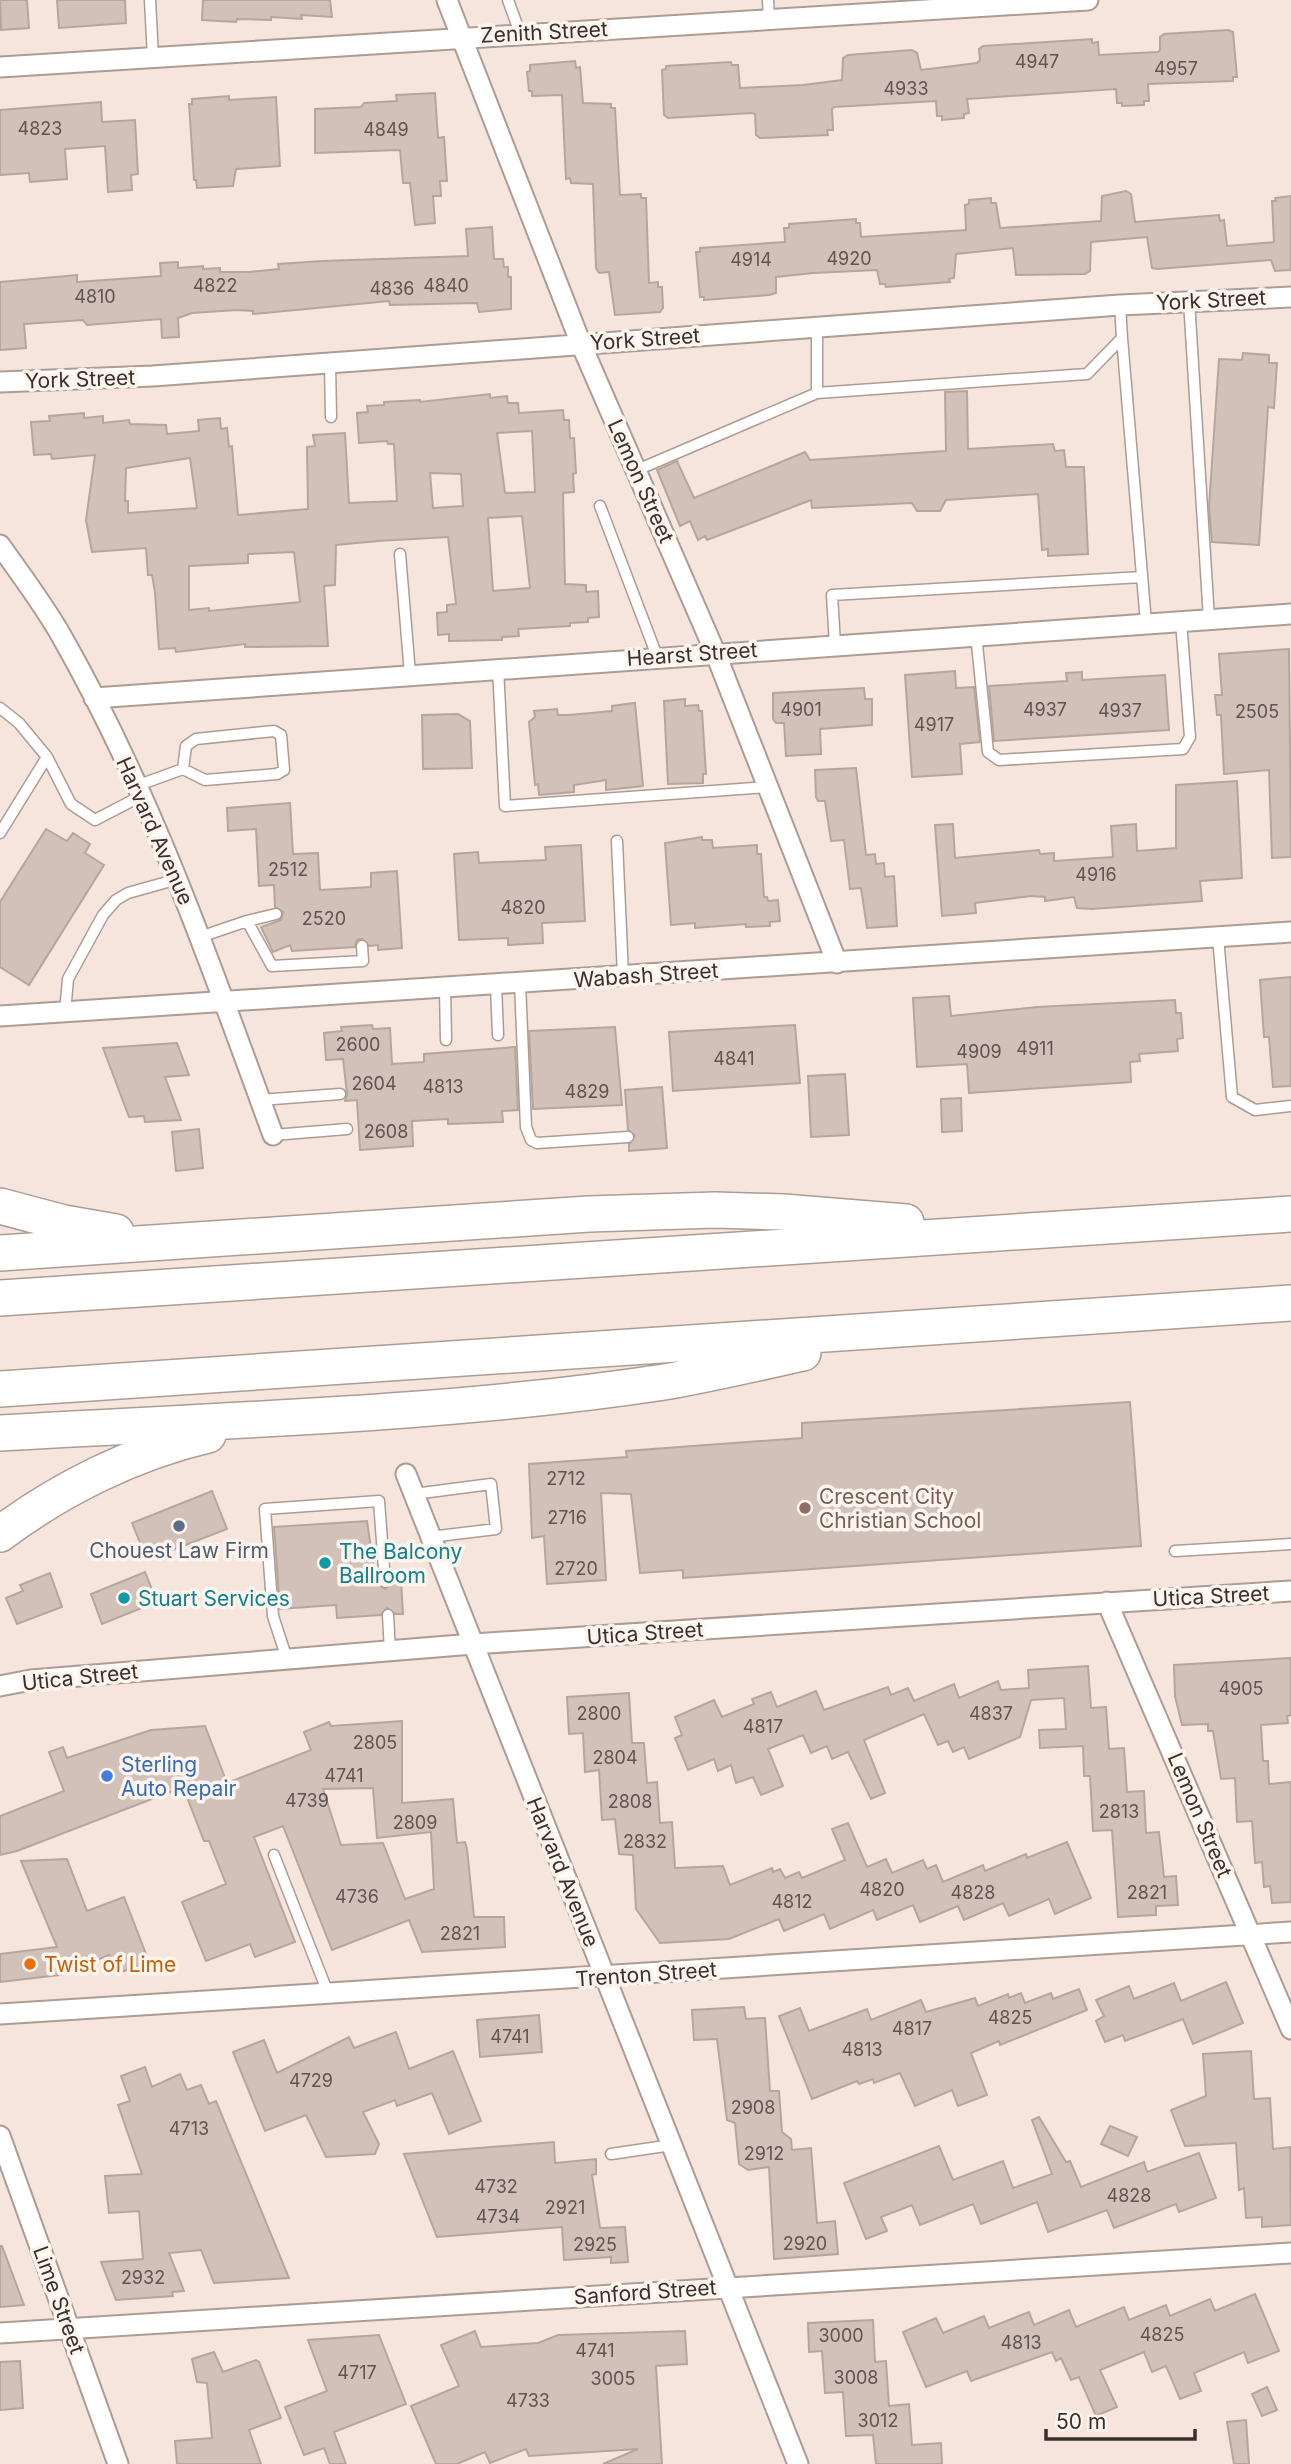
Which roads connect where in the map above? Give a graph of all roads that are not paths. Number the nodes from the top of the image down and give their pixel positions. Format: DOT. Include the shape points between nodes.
graph roads {
  1 [pos="150,0"];
  2 [pos="447,0"];
  3 [pos="508,0"];
  4 [pos="1088,0"];
  5 [pos="769,10"];
  6 [pos="520,33"];
  7 [pos="461,37"];
  8 [pos="153,57"];
  9 [pos="0,67"];
  10 [pos="1291,297"];
  11 [pos="1189,301"];
  12 [pos="1120,305"];
  13 [pos="817,327"];
  14 [pos="1122,338"];
  15 [pos="582,344"];
  16 [pos="330,363"];
  17 [pos="0,382"];
  18 [pos="817,393"];
  19 [pos="331,417"];
  20 [pos="637,470"];
  21 [pos="600,506"];
  22 [pos="0,545"];
  23 [pos="400,554"];
  24 [pos="1142,577"];
  25 [pos="1291,614"];
  26 [pos="1209,619"];
  27 [pos="1181,621"];
  28 [pos="1146,623"];
  29 [pos="976,634"];
  30 [pos="835,644"];
  31 [pos="715,652"];
  32 [pos="657,656"];
  33 [pos="498,668"];
  34 [pos="410,674"];
  35 [pos="94,698"];
  36 [pos="0,708"];
  37 [pos="47,757"];
  38 [pos="183,769"];
  39 [pos="768,787"];
  40 [pos="138,791"];
  41 [pos="0,833"];
  42 [pos="617,841"];
  43 [pos="178,878"];
  44 [pos="276,914"];
  45 [pos="247,921"];
  46 [pos="1291,932"];
  47 [pos="200,937"];
  48 [pos="1218,937"];
  49 [pos="362,946"];
  50 [pos="836,963"];
  51 [pos="623,977"];
  52 [pos="520,984"];
  53 [pos="496,985"];
  54 [pos="445,988"];
  55 [pos="225,1003"];
  56 [pos="65,1013"];
  57 [pos="0,1016"];
  58 [pos="498,1035"];
  59 [pos="446,1041"];
  60 [pos="340,1094"];
  61 [pos="260,1100"];
  62 [pos="1291,1106"];
  63 [pos="347,1129"];
  64 [pos="273,1135"];
  65 [pos="628,1137"];
  66 [pos="0,1206"];
  67 [pos="1291,1214"];
  68 [pos="1007,1233"];
  69 [pos="227,1238"];
  70 [pos="0,1253"];
  71 [pos="0,1298"];
  72 [pos="1291,1303"];
  73 [pos="912,1329"];
  74 [pos="0,1388"];
  75 [pos="370,1410"];
  76 [pos="0,1433"];
  77 [pos="406,1474"];
  78 [pos="414,1494"];
  79 [pos="0,1534"];
  80 [pos="430,1537"];
  81 [pos="1291,1544"];
  82 [pos="1175,1551"];
  83 [pos="385,1582"];
  84 [pos="1291,1591"];
  85 [pos="1107,1602"];
  86 [pos="388,1615"];
  87 [pos="472,1644"];
  88 [pos="390,1651"];
  89 [pos="288,1659"];
  90 [pos="0,1686"];
  91 [pos="274,1855"];
  92 [pos="1291,1932"];
  93 [pos="1251,1934"];
  94 [pos="605,1977"];
  95 [pos="328,1994"];
  96 [pos="0,2014"];
  97 [pos="1291,2029"];
  98 [pos="0,2136"];
  99 [pos="672,2145"];
  100 [pos="611,2154"];
  101 [pos="1291,2253"];
  102 [pos="729,2286"];
  103 [pos="69,2328"];
  104 [pos="0,2333"];
  105 [pos="118,2464"];
  106 [pos="798,2464"];
  1 -- 8 [label="lane"];
  2 -- 7 [label="street, Lemon Street"];
  3 -- 6 [label="lane"];
  4 -- 5 [label="street, Zenith Street" via="825,12"];
  5 -- 6 [label="street, Zenith Street"];
  6 -- 7 [label="street, Zenith Street"];
  7 -- 8 [label="street, Zenith Street"];
  7 -- 15 [label="street, Lemon Street"];
  8 -- 9 [label="street, Zenith Street"];
  10 -- 11 [label="street, York Street"];
  11 -- 12 [label="street, York Street"];
  11 -- 26 [label="lane"];
  12 -- 13 [label="street, York Street"];
  12 -- 14 [label="lane"];
  13 -- 15 [label="street, York Street"];
  13 -- 18 [label="lane"];
  14 -- 18 [label="lane" via="1087,374"];
  14 -- 24 [label="lane"];
  15 -- 16 [label="street, York Street"];
  15 -- 20 [label="street, Lemon Street"];
  16 -- 17 [label="street, York Street"];
  16 -- 19 [label="lane"];
  18 -- 20 [label="lane"];
  20 -- 31 [label="street, Lemon Street"];
  21 -- 32 [label="lane"];
  22 -- 35 [label="street, Harvard Avenue" via="61,635"];
  23 -- 34 [label="lane"];
  24 -- 28 [label="lane"];
  24 -- 30 [label="lane" via="832,595"];
  25 -- 26 [label="street, Hearst Street"];
  26 -- 27 [label="street, Hearst Street"];
  27 -- 28 [label="street, Hearst Street"];
  27 -- 29 [label="lane" via="1189,737 1183,749 999,760 988,752"];
  28 -- 29 [label="street, Hearst Street"];
  29 -- 30 [label="street, Hearst Street"];
  30 -- 31 [label="street, Hearst Street"];
  31 -- 32 [label="street, Hearst Street"];
  31 -- 39 [label="street, Lemon Street"];
  32 -- 33 [label="street, Hearst Street"];
  33 -- 34 [label="street, Hearst Street"];
  33 -- 39 [label="lane" via="505,806"];
  34 -- 35 [label="street, Hearst Street"];
  35 -- 40 [label="street, Harvard Avenue"];
  36 -- 37 [label="lane"];
  37 -- 40 [label="lane" via="71,804 95,820"];
  37 -- 41 [label="lane"];
  38 -- 38 [label="lane" via="205,780 277,774 284,770 281,735 195,740 186,746"];
  38 -- 40 [label="lane"];
  39 -- 50 [label="street, Lemon Street"];
  40 -- 43 [label="street, Harvard Avenue"];
  42 -- 51 [label="lane"];
  43 -- 47 [label="street, Harvard Avenue"];
  43 -- 56 [label="lane" via="128,893 103,915 68,979"];
  44 -- 45 [label="lane"];
  45 -- 47 [label="lane"];
  45 -- 49 [label="lane" via="272,966 363,961"];
  46 -- 48 [label="street, Wabash Street"];
  47 -- 55 [label="street, Harvard Avenue"];
  48 -- 50 [label="street, Wabash Street"];
  48 -- 62 [label="lane" via="1232,1097 1255,1110"];
  50 -- 51 [label="street, Wabash Street"];
  51 -- 52 [label="street, Wabash Street"];
  52 -- 53 [label="street, Wabash Street"];
  52 -- 65 [label="lane" via="526,1127 531,1140"];
  53 -- 54 [label="street, Wabash Street"];
  53 -- 58 [label="lane"];
  54 -- 55 [label="street, Wabash Street"];
  54 -- 59 [label="lane"];
  55 -- 56 [label="street, Wabash Street"];
  55 -- 61 [label="street, Harvard Avenue"];
  56 -- 57 [label="street, Wabash Street"];
  60 -- 61 [label="lane"];
  61 -- 64 [label="street, Harvard Avenue"];
  63 -- 64 [label="lane"];
  66 -- 69 [label="highway" via="116,1232"];
  67 -- 68 [label="highway"];
  68 -- 69 [label="highway" via="848,1216 715,1210"];
  68 -- 71 [label="highway"];
  69 -- 70 [label="highway"];
  72 -- 73 [label="highway"];
  73 -- 74 [label="highway"];
  73 -- 75 [label="highway" via="664,1382"];
  75 -- 76 [label="highway"];
  75 -- 79 [label="highway" via="267,1422 184,1440 119,1465 30,1511"];
  77 -- 78 [label="street, Harvard Avenue"];
  78 -- 80 [label="street, Harvard Avenue"];
  78 -- 80 [label="lane" via="491,1484 496,1529"];
  80 -- 87 [label="street, Harvard Avenue"];
  81 -- 82 [label="lane"];
  83 -- 89 [label="lane" via="379,1501 265,1509 273,1616"];
  84 -- 85 [label="street, Utica Street"];
  85 -- 87 [label="street, Utica Street"];
  85 -- 93 [label="street, Lemon Street"];
  86 -- 88 [label="lane"];
  87 -- 88 [label="street, Utica Street"];
  87 -- 94 [label="street, Harvard Avenue"];
  88 -- 89 [label="street, Utica Street"];
  89 -- 90 [label="street, Utica Street"];
  91 -- 95 [label="lane"];
  92 -- 93 [label="street, Trenton Street"];
  93 -- 94 [label="street, Trenton Street"];
  93 -- 97 [label="street, Lemon Street"];
  94 -- 95 [label="street, Trenton Street"];
  94 -- 99 [label="street, Harvard Avenue"];
  95 -- 96 [label="street, Trenton Street"];
  98 -- 103 [label="street, Lime Street"];
  99 -- 100 [label="lane"];
  99 -- 102 [label="street, Harvard Avenue"];
  101 -- 102 [label="street, Sanford Street"];
  102 -- 103 [label="street, Sanford Street"];
  102 -- 106 [label="street, Harvard Avenue"];
  103 -- 104 [label="street, Sanford Street"];
  103 -- 105 [label="street, Lime Street"];
}
